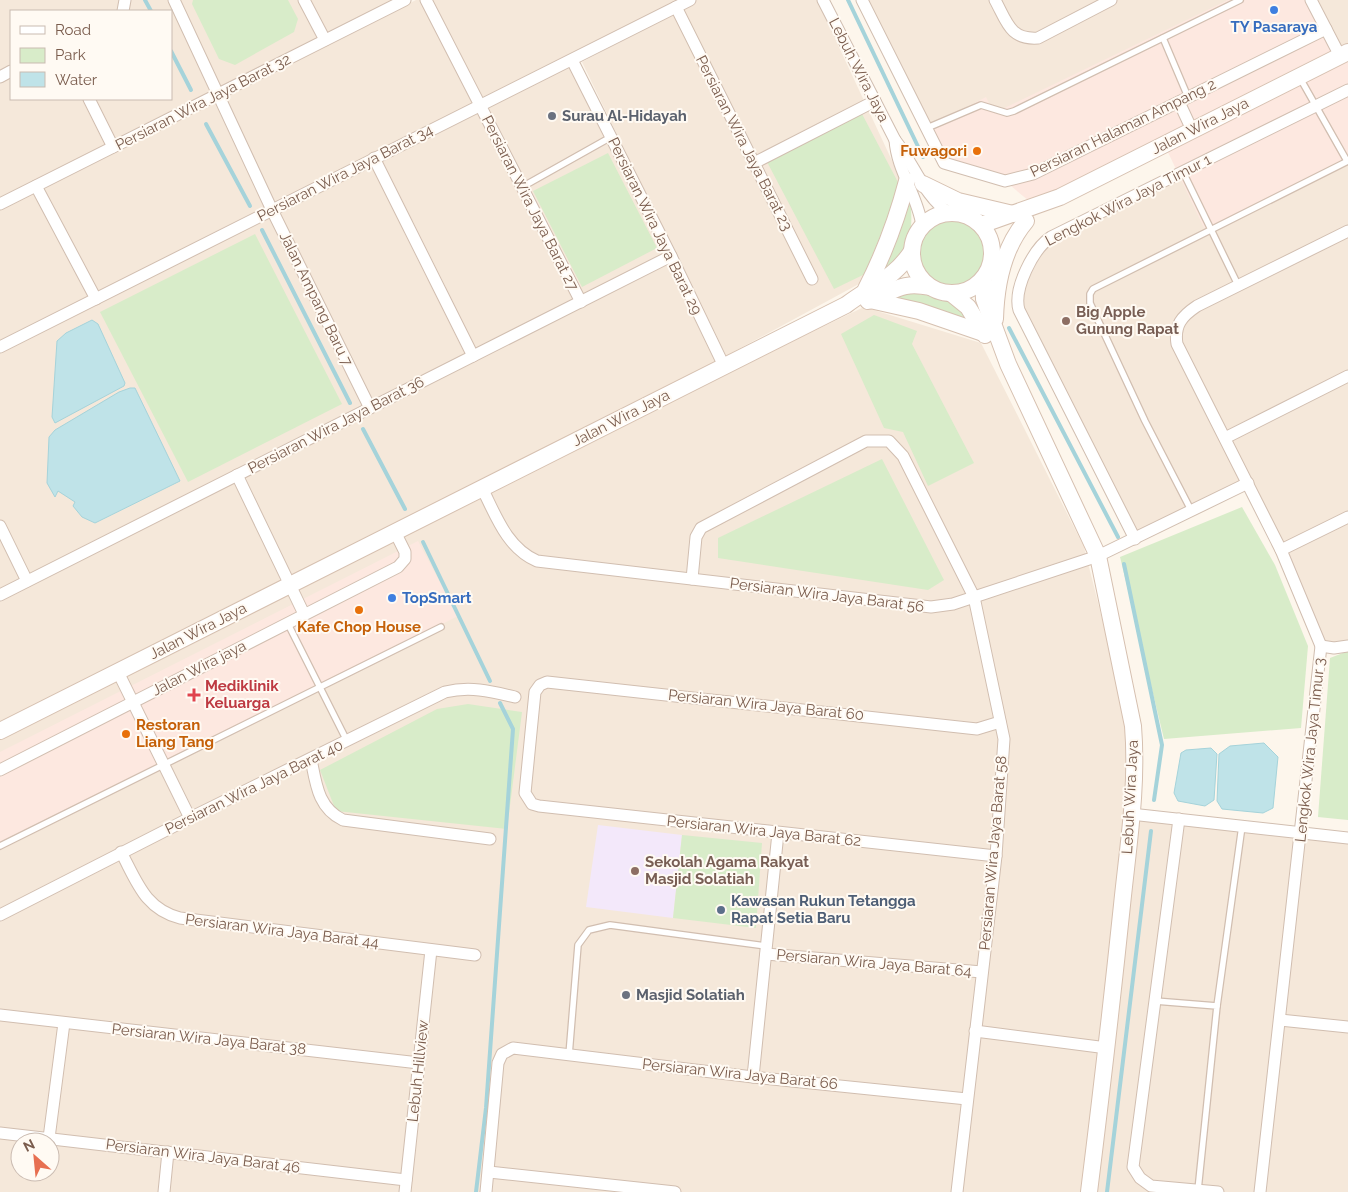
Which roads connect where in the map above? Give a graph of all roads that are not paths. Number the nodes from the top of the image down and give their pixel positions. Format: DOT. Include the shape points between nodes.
graph roads {
  1 [pos="174,0"];
  2 [pos="304,0"];
  3 [pos="405,0"];
  4 [pos="426,0"];
  5 [pos="690,0"];
  6 [pos="823,0"];
  7 [pos="862,0"];
  8 [pos="995,0"];
  9 [pos="1111,0"];
  10 [pos="1240,0"];
  11 [pos="1311,0"];
  12 [pos="676,7"];
  13 [pos="1326,29"];
  14 [pos="1163,38"];
  15 [pos="325,40"];
  16 [pos="1344,54"];
  17 [pos="572,60"];
  18 [pos="1299,76"];
  19 [pos="1348,90"];
  20 [pos="218,94"];
  21 [pos="1183,99"];
  22 [pos="90,100"];
  23 [pos="875,101"];
  24 [pos="480,105"];
  25 [pos="1317,105"];
  26 [pos="927,128"];
  27 [pos="1192,130"];
  28 [pos="611,137"];
  29 [pos="895,140"];
  30 [pos="113,147"];
  31 [pos="374,158"];
  32 [pos="1348,161"];
  33 [pos="754,163"];
  34 [pos="1183,172"];
  35 [pos="906,181"];
  36 [pos="923,184"];
  37 [pos="36,186"];
  38 [pos="522,187"];
  39 [pos="0,204"];
  40 [pos="272,210"];
  41 [pos="949,213"];
  42 [pos="1019,218"];
  43 [pos="981,225"];
  44 [pos="922,226"];
  45 [pos="1211,230"];
  46 [pos="1348,230"];
  47 [pos="992,246"];
  48 [pos="912,251"];
  49 [pos="671,256"];
  50 [pos="812,278"];
  51 [pos="984,279"];
  52 [pos="1238,285"];
  53 [pos="930,287"];
  54 [pos="952,294"];
  55 [pos="868,295"];
  56 [pos="96,299"];
  57 [pos="581,302"];
  58 [pos="989,329"];
  59 [pos="0,347"];
  60 [pos="474,356"];
  61 [pos="724,366"];
  62 [pos="1348,376"];
  63 [pos="370,408"];
  64 [pos="1225,438"];
  65 [pos="237,475"];
  66 [pos="1248,483"];
  67 [pos="482,488"];
  68 [pos="1192,512"];
  69 [pos="1348,517"];
  70 [pos="0,526"];
  71 [pos="395,532"];
  72 [pos="1135,539"];
  73 [pos="1281,550"];
  74 [pos="1098,556"];
  75 [pos="692,579"];
  76 [pos="27,581"];
  77 [pos="289,585"];
  78 [pos="0,595"];
  79 [pos="974,597"];
  80 [pos="304,614"];
  81 [pos="287,622"];
  82 [pos="441,627"];
  83 [pos="1321,646"];
  84 [pos="1348,646"];
  85 [pos="118,672"];
  86 [pos="320,687"];
  87 [pos="515,696"];
  88 [pos="133,702"];
  89 [pos="1000,722"];
  90 [pos="0,731"];
  91 [pos="347,741"];
  92 [pos="311,759"];
  93 [pos="164,765"];
  94 [pos="0,770"];
  95 [pos="532,804"];
  96 [pos="1131,814"];
  97 [pos="190,818"];
  98 [pos="1178,819"];
  99 [pos="1242,826"];
  100 [pos="1302,831"];
  101 [pos="778,833"];
  102 [pos="1348,838"];
  103 [pos="490,839"];
  104 [pos="0,846"];
  105 [pos="121,852"];
  106 [pos="996,856"];
  107 [pos="0,914"];
  108 [pos="430,950"];
  109 [pos="766,950"];
  110 [pos="475,955"];
  111 [pos="982,972"];
  112 [pos="1155,1001"];
  113 [pos="1217,1006"];
  114 [pos="0,1015"];
  115 [pos="1280,1020"];
  116 [pos="64,1023"];
  117 [pos="1348,1027"];
  118 [pos="975,1031"];
  119 [pos="1107,1048"];
  120 [pos="569,1054"];
  121 [pos="419,1063"];
  122 [pos="753,1077"];
  123 [pos="967,1099"];
  124 [pos="49,1132"];
  125 [pos="60,1139"];
  126 [pos="168,1152"];
  127 [pos="489,1172"];
  128 [pos="406,1180"];
  129 [pos="1198,1190"];
  130 [pos="164,1192"];
  131 [pos="405,1192"];
  132 [pos="486,1192"];
  133 [pos="675,1192"];
  134 [pos="957,1192"];
  135 [pos="1089,1192"];
  136 [pos="1218,1192"];
  137 [pos="1260,1192"];
  1 -- 20 [label="street, Jalan Ampang Baru 7"];
  2 -- 15 [label="street"];
  3 -- 15 [label="street, Persiaran Wira Jaya Barat 32"];
  4 -- 24 [label="street, Persiaran Wira Jaya Barat 27"];
  5 -- 12 [label="street, Persiaran Wira Jaya Barat 34"];
  6 -- 23 [label="street, Lebuh Wira Jaya"];
  7 -- 26 [label="street, Persiaran Halaman Ampang 2"];
  8 -- 9 [label="street" via="1008,25 1025,39 1038,38"];
  10 -- 14 [label="lane"];
  11 -- 13 [label="street"];
  12 -- 17 [label="street, Persiaran Wira Jaya Barat 34"];
  12 -- 33 [label="street, Persiaran Wira Jaya Barat 23"];
  13 -- 16 [label="street"];
  13 -- 21 [label="street, Persiaran Halaman Ampang 2"];
  14 -- 21 [label="lane"];
  14 -- 26 [label="lane" via="1014,111 1007,113 981,105"];
  15 -- 20 [label="street, Persiaran Wira Jaya Barat 32"];
  16 -- 18 [label="street, Jalan Wira Jaya"];
  17 -- 24 [label="street, Persiaran Wira Jaya Barat 34"];
  17 -- 28 [label="street, Persiaran Wira Jaya Barat 29"];
  18 -- 25 [label="lane"];
  18 -- 27 [label="street, Jalan Wira Jaya"];
  19 -- 25 [label="street, Lengkok Wira Jaya Timur 1"];
  20 -- 30 [label="street, Persiaran Wira Jaya Barat 32"];
  20 -- 40 [label="street, Jalan Ampang Baru 7"];
  21 -- 26 [label="street, Persiaran Halaman Ampang 2" via="1033,174 1005,181 944,163"];
  21 -- 27 [label="street"];
  22 -- 30 [label="street"];
  23 -- 29 [label="street, Lebuh Wira Jaya"];
  23 -- 33 [label="street"];
  24 -- 31 [label="street, Persiaran Wira Jaya Barat 34"];
  24 -- 38 [label="street, Persiaran Wira Jaya Barat 27"];
  25 -- 32 [label="lane"];
  25 -- 34 [label="street, Lengkok Wira Jaya Timur 1"];
  27 -- 42 [label="street, Jalan Wira Jaya"];
  28 -- 38 [label="lane"];
  28 -- 49 [label="street, Persiaran Wira Jaya Barat 29"];
  29 -- 35 [label="street, Lebuh Wira Jaya" via="896,158"];
  29 -- 36 [label="street, Lebuh Wira Jaya"];
  30 -- 37 [label="street, Persiaran Wira Jaya Barat 32"];
  31 -- 40 [label="street, Persiaran Wira Jaya Barat 34"];
  31 -- 60 [label="street"];
  32 -- 45 [label="lane"];
  33 -- 50 [label="street, Persiaran Wira Jaya Barat 23"];
  34 -- 45 [label="lane"];
  34 -- 72 [label="street, Lengkok Wira Jaya Timur 1" via="1043,242 1026,271 1016,301"];
  35 -- 44 [label="street, Lebuh Wira Jaya" via="920,211"];
  35 -- 55 [label="street"];
  36 -- 41 [label="street, Lebuh Wira Jaya" via="935,204"];
  36 -- 42 [label="street" via="958,201"];
  37 -- 39 [label="street, Persiaran Wira Jaya Barat 32"];
  37 -- 56 [label="street"];
  38 -- 57 [label="street, Persiaran Wira Jaya Barat 27"];
  40 -- 56 [label="street, Persiaran Wira Jaya Barat 34"];
  40 -- 63 [label="street, Jalan Ampang Baru 7"];
  41 -- 43 [label="street" via="961,214"];
  41 -- 44 [label="street"];
  42 -- 43 [label="street, Jalan Wira Jaya"];
  42 -- 47 [label="street, Jalan Wira Jaya"];
  42 -- 58 [label="street"];
  43 -- 47 [label="street"];
  44 -- 48 [label="street"];
  45 -- 52 [label="lane"];
  45 -- 68 [label="lane" via="1094,289 1090,294 1090,302 1145,421"];
  46 -- 52 [label="street, Lengkok Wira Jaya Timur 3"];
  47 -- 51 [label="street" via="992,258"];
  48 -- 53 [label="street" via="914,269"];
  48 -- 55 [label="street, Jalan Wira Jaya" via="902,266"];
  49 -- 57 [label="street, Persiaran Wira Jaya Barat 36"];
  49 -- 61 [label="street, Persiaran Wira Jaya Barat 29"];
  51 -- 54 [label="street" via="975,287"];
  51 -- 58 [label="street, Lebuh Wira Jaya"];
  52 -- 64 [label="street, Lengkok Wira Jaya Timur 3" via="1186,314 1178,323 1175,334 1177,344"];
  53 -- 54 [label="street"];
  53 -- 55 [label="street, Jalan Wira Jaya" via="912,284"];
  54 -- 58 [label="street, Lebuh Wira Jaya"];
  55 -- 58 [label="street"];
  55 -- 61 [label="street, Jalan Wira Jaya"];
  56 -- 59 [label="street, Persiaran Wira Jaya Barat 34"];
  57 -- 60 [label="street, Persiaran Wira Jaya Barat 36"];
  58 -- 74 [label="street, Lebuh Wira Jaya"];
  60 -- 63 [label="street, Persiaran Wira Jaya Barat 36"];
  61 -- 67 [label="street, Jalan Wira Jaya"];
  62 -- 64 [label="street"];
  63 -- 65 [label="street, Persiaran Wira Jaya Barat 36"];
  64 -- 66 [label="street, Lengkok Wira Jaya Timur 3"];
  65 -- 76 [label="street, Persiaran Wira Jaya Barat 36"];
  65 -- 77 [label="street"];
  66 -- 68 [label="street, Persiaran Wira Jaya Barat 56"];
  66 -- 73 [label="street, Lengkok Wira Jaya Timur 3"];
  67 -- 71 [label="street, Jalan Wira Jaya"];
  67 -- 75 [label="street, Persiaran Wira Jaya Barat 56" via="515,548 537,561"];
  68 -- 72 [label="street, Persiaran Wira Jaya Barat 56"];
  69 -- 73 [label="street"];
  70 -- 76 [label="street"];
  71 -- 77 [label="street, Jalan Wira Jaya"];
  71 -- 80 [label="street, Jalan Wira jaya" via="405,552 405,559 398,567"];
  72 -- 74 [label="street, Persiaran Wira Jaya Barat 56"];
  73 -- 83 [label="street, Lengkok Wira Jaya Timur 3"];
  74 -- 79 [label="street, Persiaran Wira Jaya Barat 56"];
  74 -- 96 [label="street, Lebuh Wira Jaya" via="1133,726 1135,750"];
  75 -- 79 [label="street, Persiaran Wira Jaya Barat 56" via="932,607"];
  75 -- 79 [label="street, Persiaran Wira Jaya Barat 58" via="696,537 701,528 866,441 889,441 903,456"];
  76 -- 78 [label="street, Persiaran Wira Jaya Barat 36"];
  77 -- 80 [label="street"];
  77 -- 85 [label="street, Jalan Wira Jaya"];
  79 -- 89 [label="street, Persiaran Wira Jaya Barat 58"];
  80 -- 81 [label="street, Jalan Wira jaya"];
  81 -- 86 [label="lane"];
  81 -- 88 [label="street, Jalan Wira jaya"];
  82 -- 86 [label="lane"];
  83 -- 84 [label="street"];
  83 -- 100 [label="street, Lengkok Wira Jaya Timur 3"];
  85 -- 88 [label="street"];
  85 -- 90 [label="street, Jalan Wira Jaya"];
  86 -- 91 [label="lane"];
  86 -- 93 [label="lane"];
  87 -- 91 [label="street, Persiaran Wira Jaya Barat 40" via="477,689 445,692"];
  88 -- 93 [label="street"];
  88 -- 94 [label="street, Jalan Wira jaya"];
  89 -- 95 [label="street, Persiaran Wira Jaya Barat 60" via="977,728 556,682 540,685 535,692 525,793"];
  89 -- 106 [label="street, Persiaran Wira Jaya Barat 58" via="1004,739"];
  91 -- 92 [label="street, Persiaran Wira Jaya Barat 40"];
  92 -- 97 [label="street, Persiaran Wira Jaya Barat 40"];
  92 -- 103 [label="street" via="323,803 331,814 343,820"];
  93 -- 97 [label="street"];
  93 -- 104 [label="lane"];
  95 -- 101 [label="street, Persiaran Wira Jaya Barat 62"];
  96 -- 98 [label="street"];
  96 -- 119 [label="street, Lebuh Wira Jaya"];
  97 -- 105 [label="street, Persiaran Wira Jaya Barat 40"];
  98 -- 99 [label="street"];
  98 -- 112 [label="street"];
  99 -- 100 [label="street"];
  99 -- 113 [label="lane"];
  100 -- 102 [label="street"];
  100 -- 115 [label="street, Lengkok Wira Jaya Timur 3"];
  101 -- 106 [label="street, Persiaran Wira Jaya Barat 62"];
  101 -- 109 [label="street"];
  105 -- 107 [label="street, Persiaran Wira Jaya Barat 40"];
  105 -- 108 [label="street, Persiaran Wira Jaya Barat 44" via="144,896 165,914"];
  106 -- 111 [label="street, Persiaran Wira Jaya Barat 58"];
  108 -- 110 [label="street, Persiaran Wira Jaya Barat 44"];
  108 -- 121 [label="street, Lebuh Hillview"];
  109 -- 111 [label="street, Persiaran Wira Jaya Barat 64"];
  109 -- 120 [label="lane" via="610,926 589,930 578,945"];
  109 -- 122 [label="street"];
  111 -- 118 [label="street, Persiaran Wira Jaya Barat 58"];
  112 -- 113 [label="lane"];
  112 -- 129 [label="street" via="1134,1167 1140,1178 1151,1186"];
  113 -- 129 [label="lane"];
  114 -- 116 [label="street, Persiaran Wira Jaya Barat 38"];
  115 -- 117 [label="street"];
  115 -- 137 [label="street, Lengkok Wira Jaya Timur 3"];
  116 -- 121 [label="street, Persiaran Wira Jaya Barat 38"];
  116 -- 124 [label="street"];
  118 -- 119 [label="street"];
  118 -- 123 [label="street, Persiaran Wira Jaya Barat 58"];
  119 -- 135 [label="street, Lebuh Wira Jaya"];
  120 -- 122 [label="street, Persiaran Wira Jaya Barat 66"];
  120 -- 127 [label="street, Persiaran Wira Jaya Barat 66" via="513,1048 502,1054 498,1063"];
  121 -- 128 [label="street, Lebuh Hillview"];
  122 -- 123 [label="street, Persiaran Wira Jaya Barat 66"];
  123 -- 134 [label="street, Persiaran Wira Jaya Barat 58"];
  125 -- 126 [label="street, Persiaran Wira Jaya Barat 46"];
  126 -- 128 [label="street, Persiaran Wira Jaya Barat 46"];
  126 -- 130 [label="street"];
  127 -- 132 [label="street"];
  127 -- 133 [label="street"];
  128 -- 131 [label="street, Lebuh Hillview"];
  129 -- 136 [label="street"];
}
